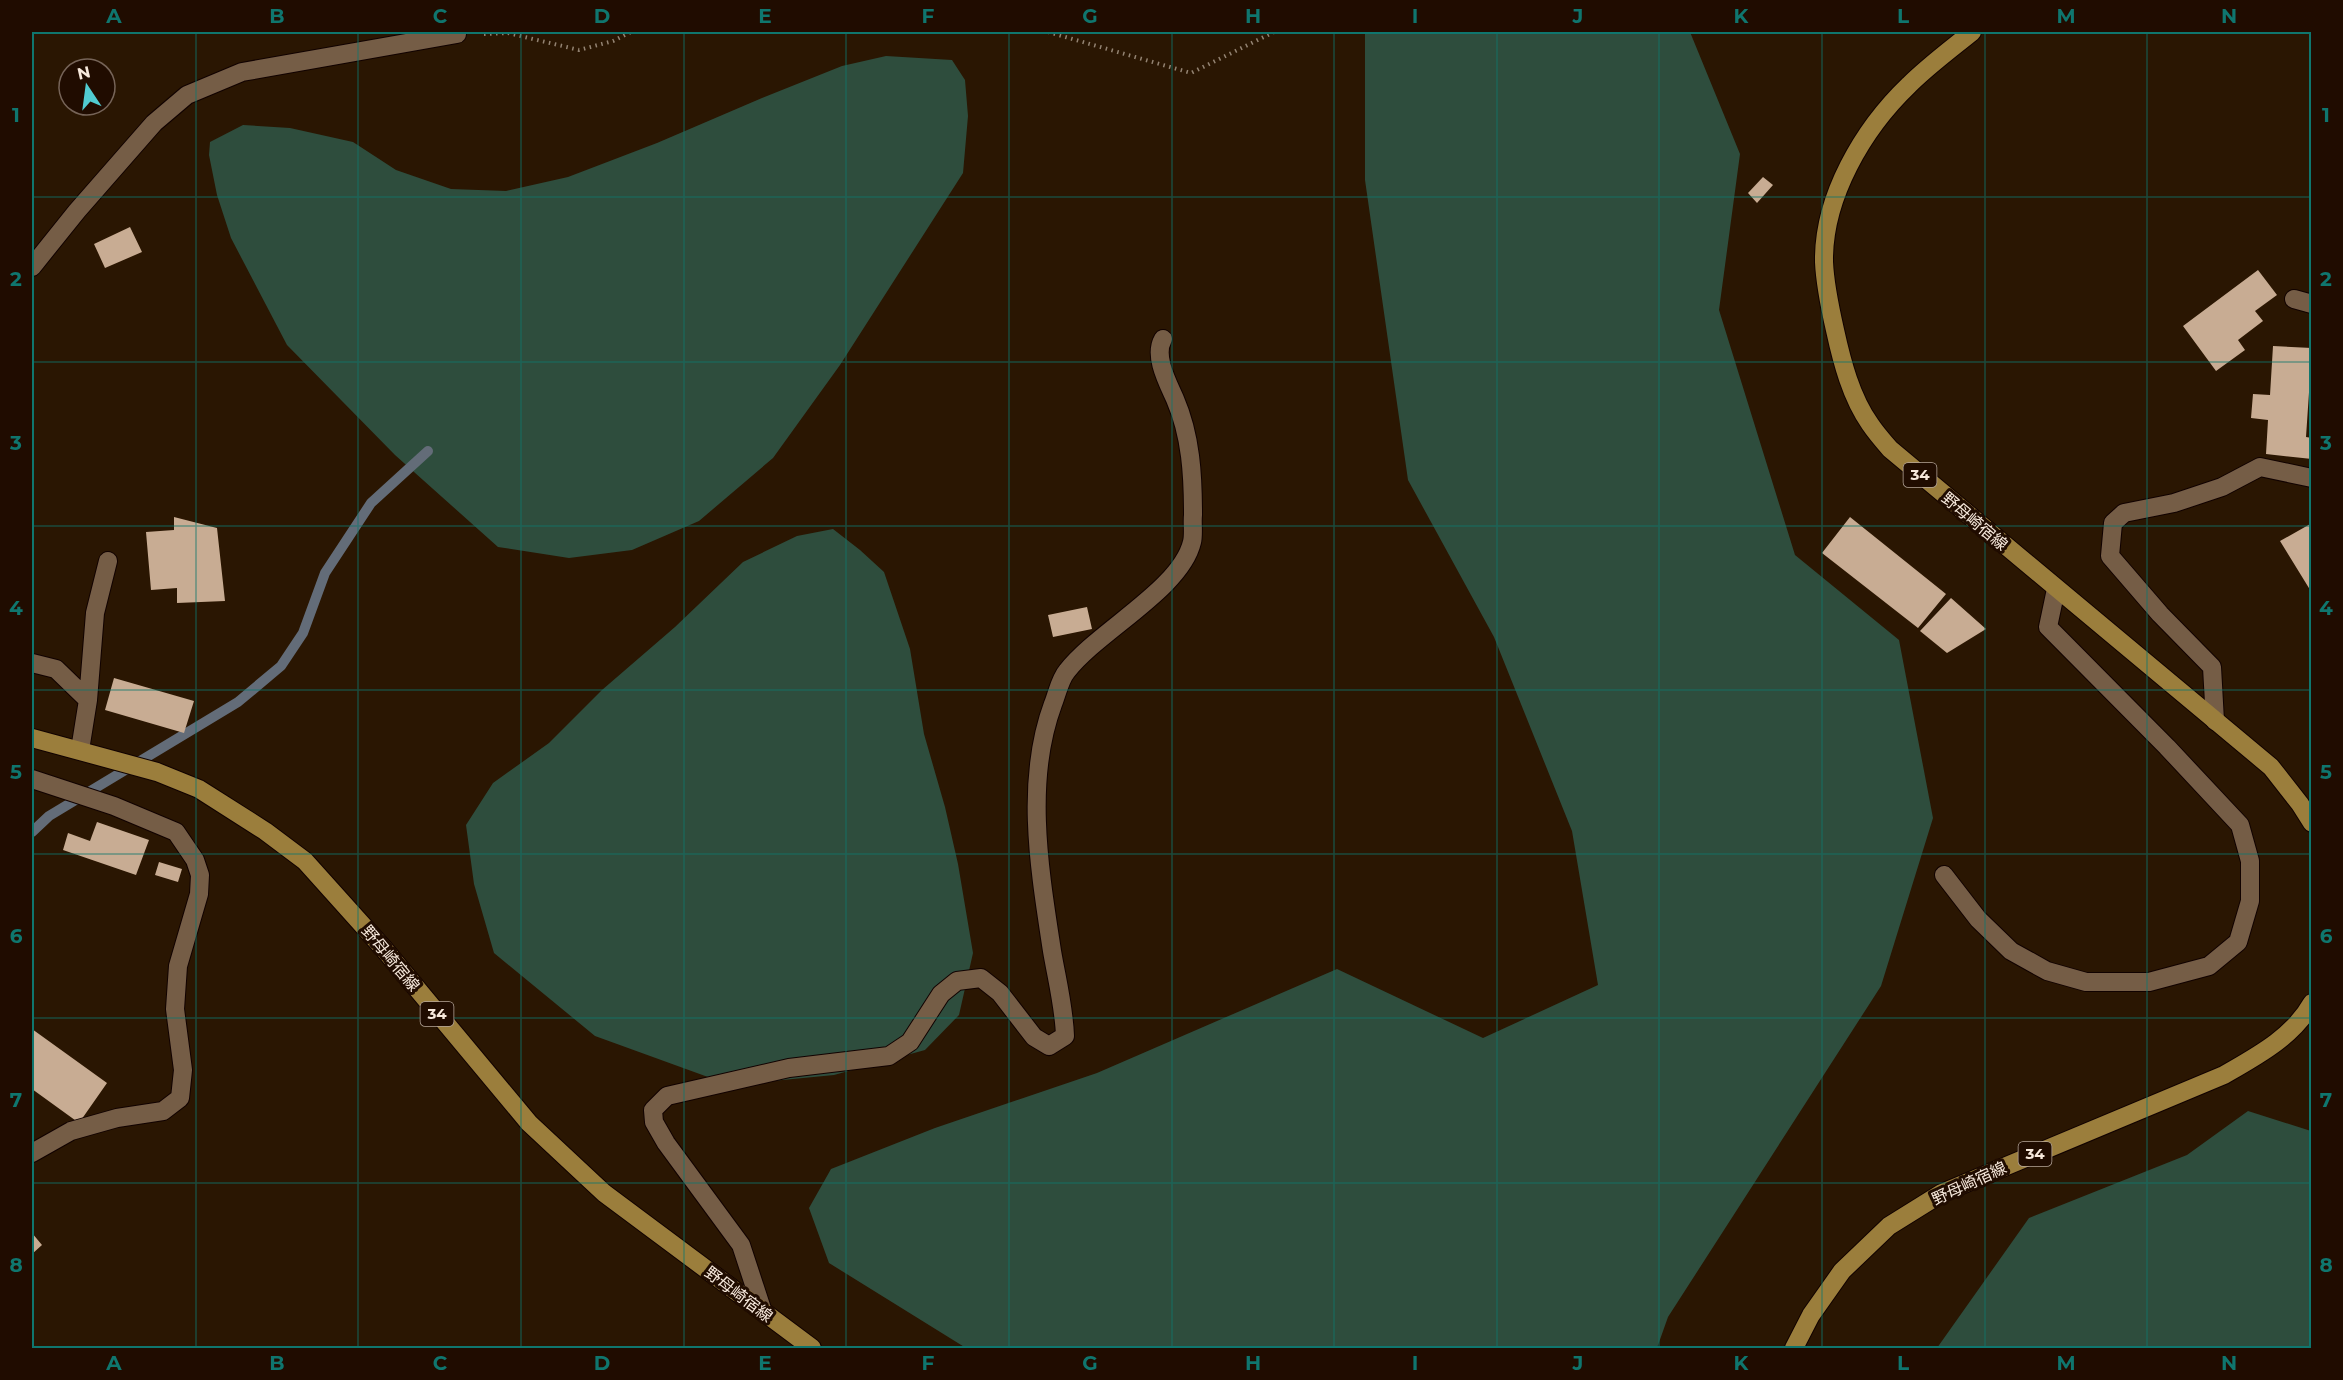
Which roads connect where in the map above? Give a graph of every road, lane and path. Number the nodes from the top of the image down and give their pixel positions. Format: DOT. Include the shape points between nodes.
graph roads {
  1 [pos="631,32"];
  2 [pos="1048,32"];
  3 [pos="1274,32"];
  4 [pos="1972,32"];
  5 [pos="457,34"];
  6 [pos="32,267"];
  7 [pos="1163,339"];
  8 [pos="2312,478"];
  9 [pos="108,561"];
  10 [pos="2056,588"];
  11 [pos="32,663"];
  12 [pos="88,700"];
  13 [pos="2215,721"];
  14 [pos="32,738"];
  15 [pos="80,750"];
  16 [pos="32,779"];
  17 [pos="2312,823"];
  18 [pos="1944,874"];
  19 [pos="2312,1003"];
  20 [pos="32,1153"];
  21 [pos="763,1312"];
  22 [pos="812,1348"];
  23 [pos="1794,1348"];
  1 -- 5 [label="path" via="579,50 508,33"];
  2 -- 3 [label="path" via="1191,73"];
  4 -- 10 [label="main road, 野母崎宿線 / 34" via="1909,84 1857,147 1826,233 1824,262 1829,306 1850,383 1869,423 1890,449"];
  5 -- 6 [label="street" via="242,72 187,95 154,123"];
  7 -- 21 [label="street" via="1160,359 1185,421 1193,478 1192,542 1178,570 1090,645 1065,673 1046,722 1037,833 1065,1036 1049,1046 1034,1037 1000,993 981,978 957,981 941,994 910,1042 889,1056 789,1068 745,1078 667,1096 653,1110 654,1122 666,1143 741,1245"];
  8 -- 13 [label="street" via="2260,467 2222,487 2124,513 2113,523 2110,556 2212,667"];
  9 -- 12 [label="street" via="95,613"];
  10 -- 13 [label="main road, 野母崎宿線 / 34"];
  10 -- 18 [label="street" via="2048,627 2240,825 2250,861 2250,901 2238,942 2209,966 2150,982 2086,982 2047,971 2011,951 1978,919"];
  11 -- 12 [label="street" via="56,669"];
  12 -- 15 [label="street"];
  13 -- 17 [label="main road, 野母崎宿線 / 34" via="2271,767"];
  14 -- 15 [label="main road, 野母崎宿線 / 34"];
  15 -- 21 [label="main road, 野母崎宿線 / 34" via="157,772 199,789 305,861 384,949 529,1124 604,1193"];
  16 -- 20 [label="street" via="176,832 200,875 199,894 178,966 175,1009 183,1070 180,1098 163,1111 71,1131"];
  19 -- 23 [label="main road, 野母崎宿線 / 34" via="2290,1032 2224,1075 1942,1193 1889,1226 1842,1271 1811,1315"];
  21 -- 22 [label="main road, 野母崎宿線 / 34"];
}
